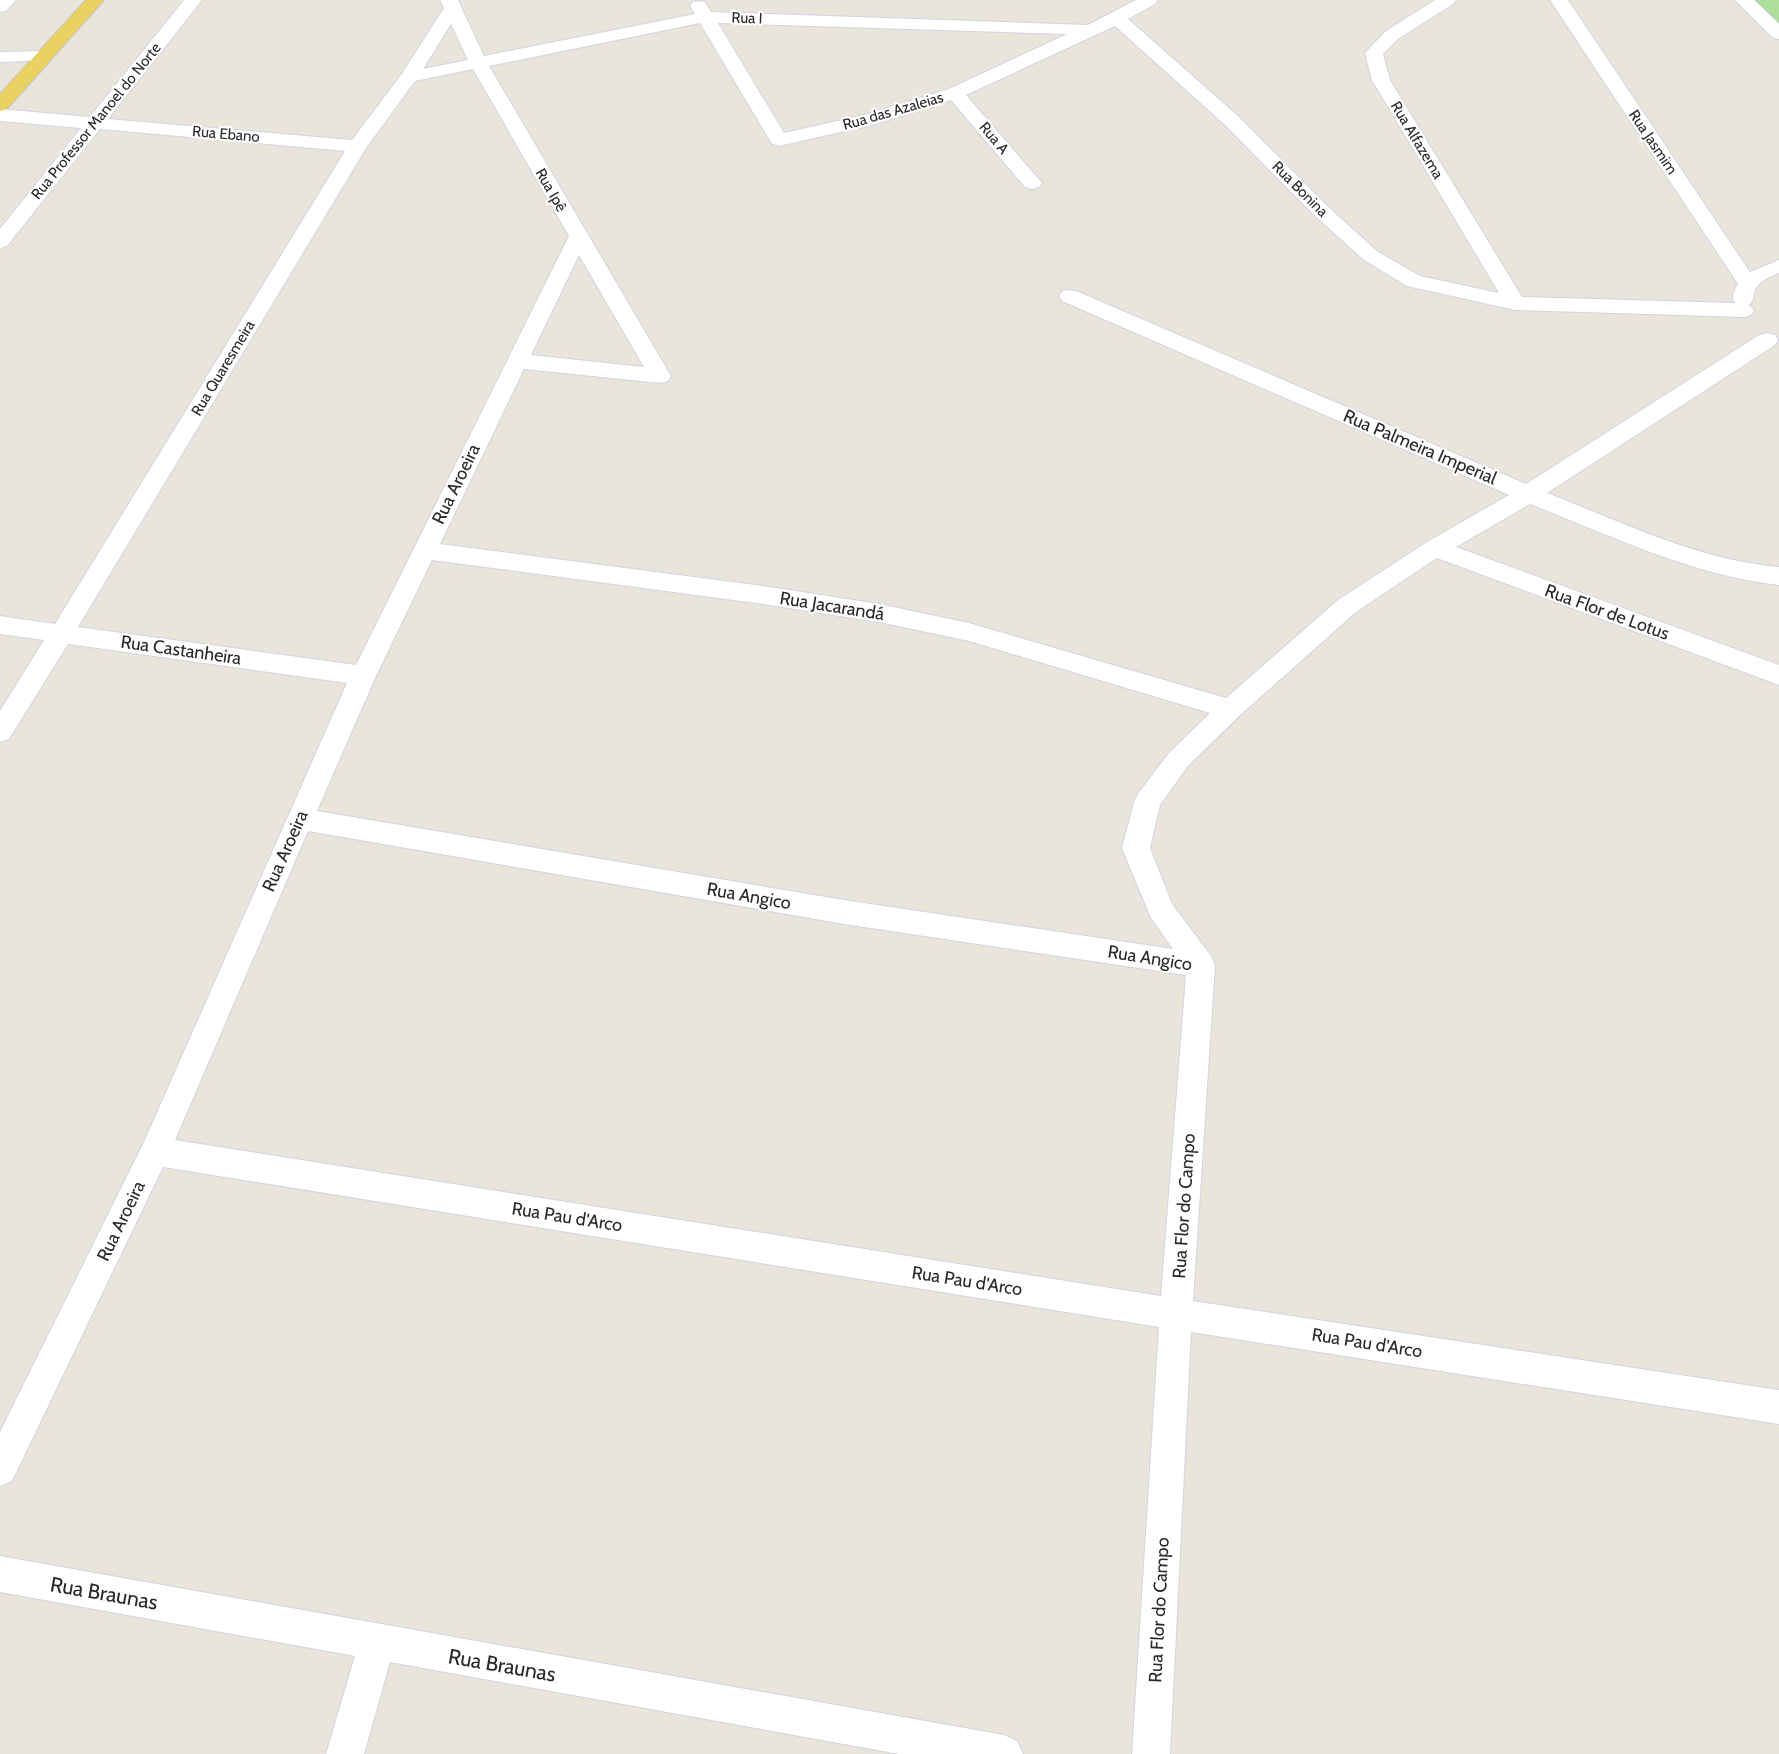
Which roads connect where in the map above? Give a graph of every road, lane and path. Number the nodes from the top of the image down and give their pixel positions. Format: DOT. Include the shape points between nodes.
graph roads {
  1 [pos="7,0"];
  2 [pos="95,0"];
  3 [pos="193,0"];
  4 [pos="695,0"];
  5 [pos="1149,0"];
  6 [pos="1447,0"];
  7 [pos="1559,0"];
  8 [pos="1744,0"];
  9 [pos="451,4"];
  10 [pos="0,7"];
  11 [pos="706,17"];
  12 [pos="1117,18"];
  13 [pos="1092,30"];
  14 [pos="1779,34"];
  15 [pos="44,56"];
  16 [pos="0,57"];
  17 [pos="478,63"];
  18 [pos="409,77"];
  19 [pos="955,93"];
  20 [pos="0,105"];
  21 [pos="0,116"];
  22 [pos="95,122"];
  23 [pos="357,146"];
  24 [pos="1032,183"];
  25 [pos="578,237"];
  26 [pos="0,242"];
  27 [pos="1779,266"];
  28 [pos="1748,284"];
  29 [pos="1069,296"];
  30 [pos="1515,302"];
  31 [pos="1744,310"];
  32 [pos="1773,344"];
  33 [pos="517,360"];
  34 [pos="1528,494"];
  35 [pos="1435,548"];
  36 [pos="424,550"];
  37 [pos="1779,576"];
  38 [pos="0,625"];
  39 [pos="62,633"];
  40 [pos="363,676"];
  41 [pos="1779,676"];
  42 [pos="1230,709"];
  43 [pos="0,732"];
  44 [pos="299,818"];
  45 [pos="1201,965"];
  46 [pos="155,1151"];
  47 [pos="1176,1314"];
  48 [pos="1779,1407"];
  49 [pos="0,1469"];
  50 [pos="0,1574"];
  51 [pos="377,1643"];
  52 [pos="345,1754"];
  53 [pos="1004,1754"];
  54 [pos="1151,1754"];
  1 -- 10 [label="street"];
  2 -- 15 [label="main road"];
  3 -- 22 [label="street, Rua Professor Manoel do Norte"];
  4 -- 11 [label="street, Rua das Azaleias"];
  5 -- 12 [label="street, Rua das Azaleias"];
  6 -- 30 [label="street, Rua Alfazema" via="1392,35 1374,53 1381,80"];
  7 -- 28 [label="street, Rua Jasmim"];
  8 -- 14 [label="street"];
  9 -- 17 [label="street, Rua Ipê"];
  9 -- 18 [label="street, Rua Quaresmeira"];
  11 -- 13 [label="street, Rua I"];
  11 -- 17 [label="street, Rua I"];
  11 -- 19 [label="street, Rua das Azaleias" via="779,140 869,120"];
  12 -- 13 [label="street, Rua das Azaleias"];
  12 -- 30 [label="street, Rua Bonina" via="1231,120 1318,209 1371,256 1414,281"];
  13 -- 19 [label="street, Rua das Azaleias"];
  15 -- 16 [label="street"];
  15 -- 20 [label="main road"];
  17 -- 18 [label="street, Rua I"];
  17 -- 25 [label="street, Rua Ipê"];
  18 -- 23 [label="street, Rua Quaresmeira"];
  19 -- 24 [label="street, Rua A"];
  21 -- 22 [label="street, Rua Ebano"];
  22 -- 23 [label="street, Rua Ebano"];
  22 -- 26 [label="street, Rua Professor Manoel do Norte"];
  23 -- 39 [label="street, Rua Quaresmeira"];
  25 -- 33 [label="street, Rua Aroeira"];
  25 -- 33 [label="street, Rua Ipê" via="660,376"];
  27 -- 28 [label="street" via="1762,272"];
  28 -- 31 [label="street" via="1742,296"];
  29 -- 34 [label="street, Rua Palmeira Imperial"];
  30 -- 31 [label="street, Rua Bonina"];
  31 -- 32 [label="street" via="1752,325"];
  32 -- 34 [label="street"];
  33 -- 36 [label="street, Rua Aroeira"];
  34 -- 35 [label="street"];
  34 -- 37 [label="street, Rua Palmeira Imperial" via="1667,549 1748,572"];
  35 -- 41 [label="street, Rua Flor de Lotus"];
  35 -- 42 [label="street" via="1347,606"];
  36 -- 40 [label="street, Rua Aroeira"];
  36 -- 42 [label="street, Rua Jacarandá" via="879,612 969,632"];
  38 -- 39 [label="street, Rua Castanheira"];
  39 -- 40 [label="street, Rua Castanheira"];
  39 -- 43 [label="street, Rua Quaresmeira"];
  40 -- 44 [label="street, Rua Aroeira"];
  42 -- 45 [label="street" via="1178,760 1147,802 1136,848 1161,910"];
  44 -- 45 [label="street, Rua Angico" via="844,912"];
  44 -- 46 [label="street, Rua Aroeira"];
  45 -- 47 [label="street, Rua Flor do Campo"];
  46 -- 47 [label="street, Rua Pau d'Arco"];
  46 -- 49 [label="street, Rua Aroeira"];
  47 -- 48 [label="street, Rua Pau d'Arco"];
  47 -- 54 [label="street, Rua Flor do Campo"];
  50 -- 51 [label="street, Rua Braunas"];
  51 -- 52 [label="street"];
  51 -- 53 [label="street, Rua Braunas"];
}
